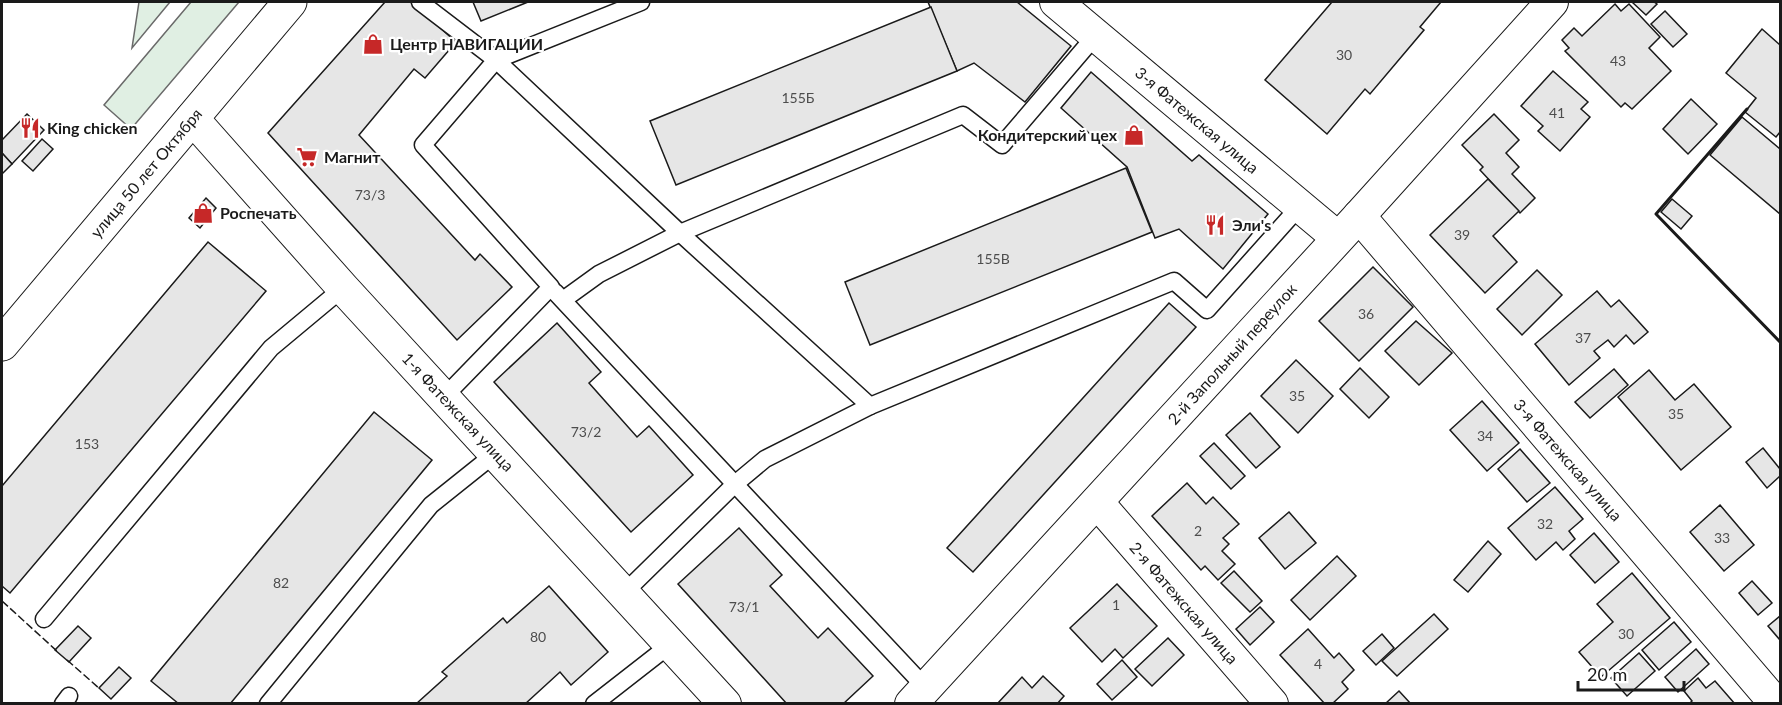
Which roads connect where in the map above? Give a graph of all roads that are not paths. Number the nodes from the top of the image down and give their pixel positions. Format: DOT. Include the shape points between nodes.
graph roads {
  1 [pos="290,2"];
  2 [pos="420,2"];
  3 [pos="641,2"];
  4 [pos="1056,2"];
  5 [pos="1552,2"];
  6 [pos="1096,35"];
  7 [pos="496,60"];
  8 [pos="192,118"];
  9 [pos="1300,206"];
  10 [pos="1359,216"];
  11 [pos="680,233"];
  12 [pos="1338,238"];
  13 [pos="550,287"];
  14 [pos="343,288"];
  15 [pos="563,300"];
  16 [pos="2,345"];
  17 [pos="444,397"];
  18 [pos="870,406"];
  19 [pos="496,453"];
  20 [pos="735,484"];
  21 [pos="1097,502"];
  22 [pos="624,593"];
  23 [pos="44,619"];
  24 [pos="670,644"];
  25 [pos="918,695"];
  26 [pos="275,701"];
  27 [pos="594,704"];
  28 [pos="725,704"];
  29 [pos="1272,704"];
  30 [pos="1776,704"];
  1 -- 8 [label="main road, улица 50 лет Октября"];
  2 -- 7 [label="lane"];
  3 -- 7 [label="lane"];
  4 -- 6 [label="street, 3-я Фатежская улица"];
  5 -- 10 [label="street, 2-й Запольный переулок"];
  6 -- 9 [label="street, 3-я Фатежская улица"];
  6 -- 11 [label="lane" via="1002,145 963,115"];
  7 -- 11 [label="lane"];
  7 -- 13 [label="lane" via="423,145"];
  8 -- 14 [label="street, 1-я Фатежская улица"];
  8 -- 16 [label="main road, улица 50 лет Октября"];
  9 -- 12 [label="street, 3-я Фатежская улица"];
  9 -- 18 [label="lane" via="1207,310 1174,281"];
  10 -- 12 [label="street, 2-й Запольный переулок"];
  10 -- 30 [label="street, 3-я Фатежская улица"];
  11 -- 15 [label="lane" via="599,274"];
  11 -- 18 [label="lane"];
  12 -- 21 [label="street, 2-й Запольный переулок"];
  13 -- 15 [label="lane"];
  13 -- 17 [label="lane"];
  14 -- 17 [label="street, 1-я Фатежская улица"];
  14 -- 23 [label="lane" via="271,348"];
  15 -- 20 [label="lane"];
  17 -- 19 [label="street, 1-я Фатежская улица"];
  18 -- 20 [label="lane" via="765,459"];
  19 -- 22 [label="street, 1-я Фатежская улица"];
  19 -- 26 [label="lane" via="431,505"];
  20 -- 22 [label="lane"];
  20 -- 25 [label="lane"];
  21 -- 25 [label="street, 2-й Запольный переулок"];
  21 -- 29 [label="street, 2-я Фатежская улица"];
  22 -- 24 [label="street, 1-я Фатежская улица"];
  24 -- 27 [label="lane"];
  24 -- 28 [label="street, 1-я Фатежская улица"];
}
